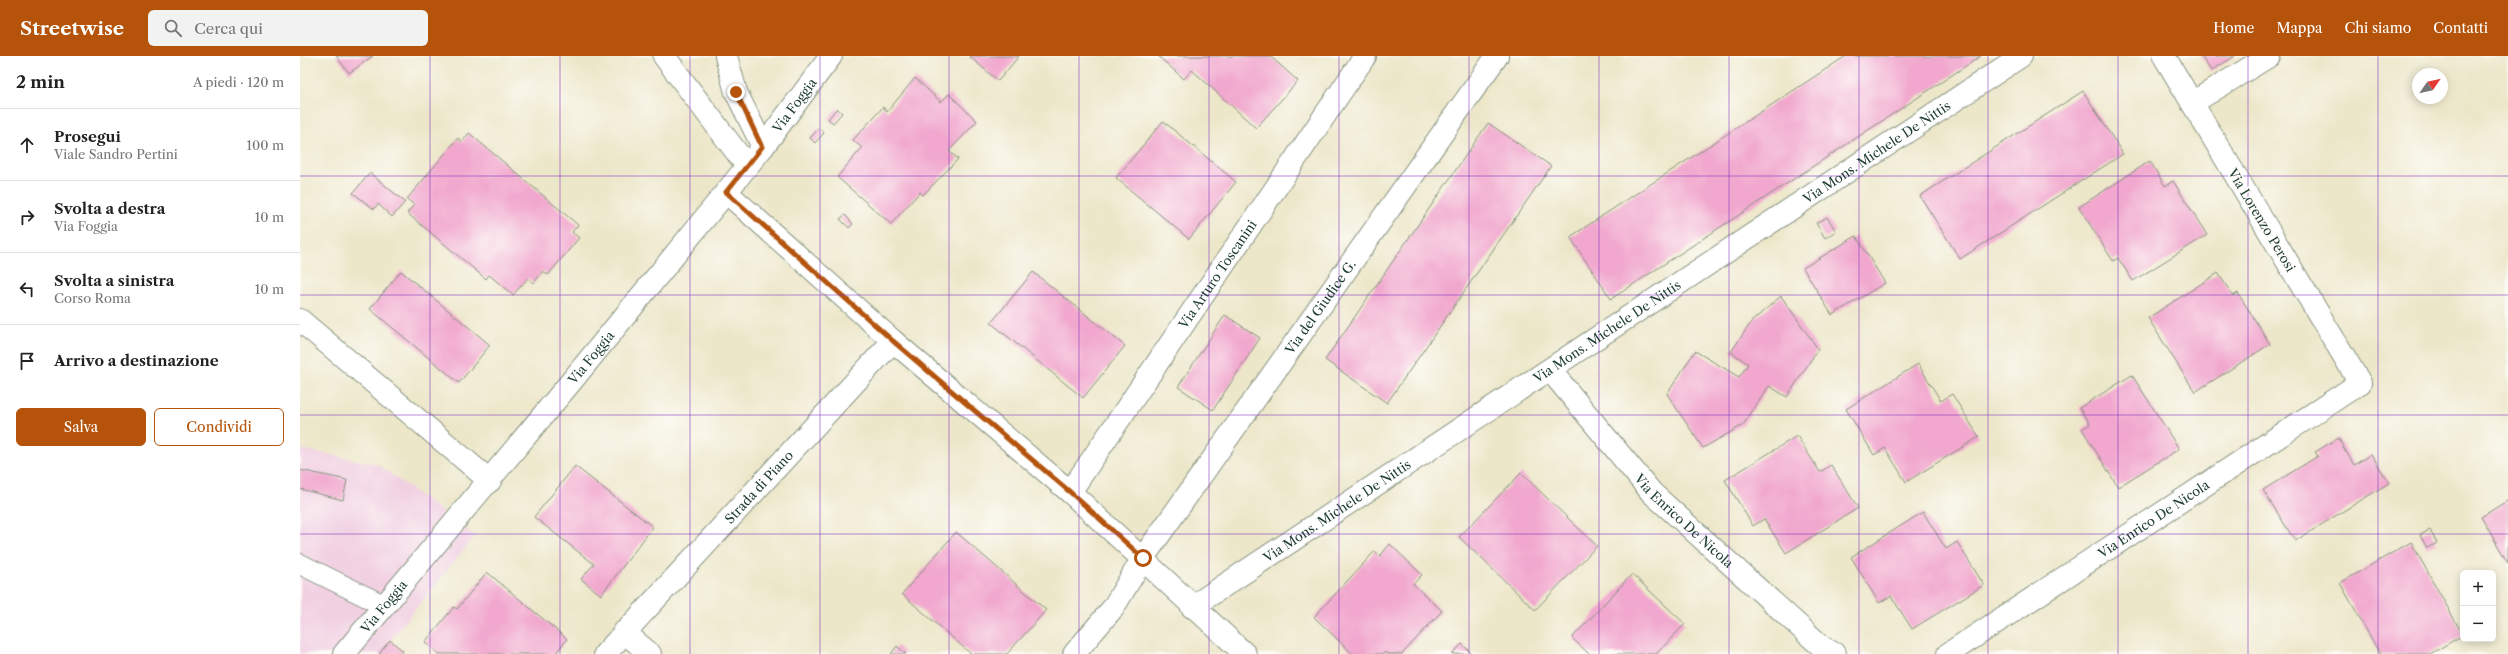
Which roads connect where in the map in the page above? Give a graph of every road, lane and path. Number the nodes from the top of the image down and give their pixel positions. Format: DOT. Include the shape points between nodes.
graph roads {
  1 [pos="664,56"];
  2 [pos="726,56"];
  3 [pos="831,56"];
  4 [pos="1365,56"];
  5 [pos="1497,56"];
  6 [pos="2021,56"];
  7 [pos="2164,56"];
  8 [pos="2269,56"];
  9 [pos="2192,103"];
  10 [pos="762,147"];
  11 [pos="747,166"];
  12 [pos="726,192"];
  13 [pos="300,320"];
  14 [pos="893,341"];
  15 [pos="1550,370"];
  16 [pos="2360,383"];
  17 [pos="490,481"];
  18 [pos="1070,492"];
  19 [pos="1143,558"];
  20 [pos="300,564"];
  21 [pos="383,605"];
  22 [pos="1192,607"];
  23 [pos="624,632"];
  24 [pos="344,654"];
  25 [pos="605,654"];
  26 [pos="650,654"];
  27 [pos="1074,654"];
  28 [pos="1245,654"];
  29 [pos="1835,654"];
  30 [pos="1948,654"];
  1 -- 11 [label="street"];
  2 -- 10 [label="street" via="736,92"];
  3 -- 10 [label="street, Via Foggia"];
  4 -- 18 [label="street, Via Arturo Toscanini"];
  5 -- 19 [label="street, Via del Giudice G."];
  6 -- 15 [label="street, Via Mons. Michele De Nittis"];
  7 -- 9 [label="street, Via Lorenzo Perosi"];
  8 -- 9 [label="street"];
  9 -- 16 [label="street, Via Lorenzo Perosi"];
  10 -- 11 [label="street, Via Foggia"];
  11 -- 12 [label="street, Via Foggia"];
  12 -- 14 [label="street"];
  12 -- 17 [label="street, Via Foggia"];
  13 -- 17 [label="street"];
  14 -- 18 [label="street"];
  14 -- 23 [label="street, Strada di Piano"];
  15 -- 22 [label="street, Via Mons. Michele De Nittis"];
  15 -- 29 [label="street, Via Enrico De Nicola" via="1652,493 1822,647"];
  16 -- 30 [label="street, Via Enrico De Nicola"];
  17 -- 21 [label="street, Via Foggia"];
  18 -- 19 [label="street"];
  19 -- 22 [label="street"];
  19 -- 27 [label="street" via="1113,608"];
  20 -- 21 [label="lane"];
  21 -- 24 [label="street, Via Foggia"];
  22 -- 28 [label="street"];
  23 -- 25 [label="street, Strada di Piano"];
  23 -- 26 [label="street"];
}
